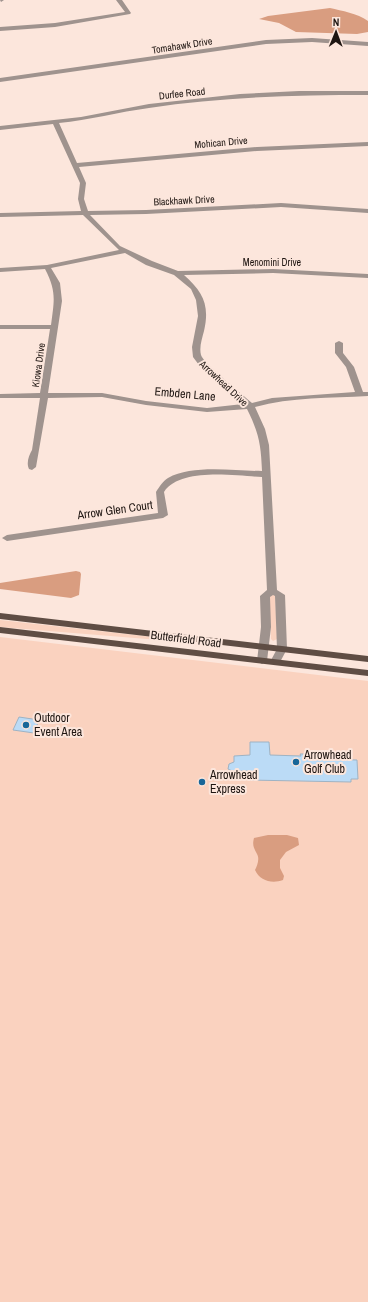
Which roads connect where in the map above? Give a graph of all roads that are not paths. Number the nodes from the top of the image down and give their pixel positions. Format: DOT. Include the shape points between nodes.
graph roads {
  1 [pos="119,0"];
  2 [pos="0,29"];
  3 [pos="368,44"];
  4 [pos="0,80"];
  5 [pos="368,93"];
  6 [pos="55,122"];
  7 [pos="0,128"];
  8 [pos="368,144"];
  9 [pos="76,165"];
  10 [pos="368,211"];
  11 [pos="85,213"];
  12 [pos="0,215"];
  13 [pos="125,251"];
  14 [pos="47,267"];
  15 [pos="0,270"];
  16 [pos="177,273"];
  17 [pos="368,276"];
  18 [pos="0,327"];
  19 [pos="54,327"];
  20 [pos="339,343"];
  21 [pos="364,394"];
  22 [pos="44,395"];
  23 [pos="0,396"];
  24 [pos="250,406"];
  25 [pos="32,467"];
  26 [pos="266,474"];
  27 [pos="7,538"];
  28 [pos="272,591"];
  29 [pos="0,616"];
  30 [pos="0,630"];
  31 [pos="263,647"];
  32 [pos="282,649"];
  33 [pos="368,659"];
  34 [pos="262,661"];
  35 [pos="275,662"];
  36 [pos="368,673"];
  1 -- 2 [label="street" via="128,13 55,25"];
  3 -- 4 [label="street, Tomahawk Drive" via="326,40 266,42"];
  5 -- 6 [label="street, Durfee Road" via="284,93 227,97 149,106"];
  6 -- 7 [label="street, Durfee Road"];
  6 -- 9 [label="street"];
  8 -- 9 [label="street, Mohican Drive" via="271,148"];
  9 -- 11 [label="street" via="83,183 81,199"];
  10 -- 11 [label="street, Blackhawk Drive" via="281,205"];
  11 -- 12 [label="street, Blackhawk Drive"];
  11 -- 13 [label="street, Arrowhead Drive"];
  13 -- 14 [label="street"];
  13 -- 16 [label="street, Arrowhead Drive"];
  14 -- 15 [label="street"];
  14 -- 19 [label="street, Kiowa Drive" via="57,288"];
  16 -- 17 [label="street, Menomini Drive" via="273,271"];
  16 -- 24 [label="street, Arrowhead Drive" via="194,288 200,300 202,316 196,347 198,357 205,367"];
  18 -- 19 [label="street"];
  19 -- 22 [label="street, Kiowa Drive"];
  20 -- 21 [label="street" via="339,353 350,367"];
  21 -- 24 [label="street, Embden Lane" via="290,398"];
  22 -- 23 [label="street, Embden Lane"];
  22 -- 24 [label="street, Embden Lane" via="102,395 199,410"];
  22 -- 25 [label="street, Kiowa Drive"];
  24 -- 26 [label="street, Arrowhead Drive" via="263,436"];
  26 -- 27 [label="street, Arrow Glen Court" via="189,475 173,479 160,492 162,516"];
  26 -- 28 [label="street, Arrowhead Drive"];
  28 -- 31 [label="street, Arrowhead Drive" via="264,596 266,627"];
  28 -- 32 [label="street, Arrowhead Drive" via="280,595"];
  29 -- 31 [label="main road, Butterfield Road"];
  30 -- 34 [label="main road, Butterfield Road"];
  31 -- 32 [label="main road, Butterfield Road"];
  31 -- 34 [label="street, Arrowhead Drive"];
  32 -- 33 [label="main road, Butterfield Road"];
  32 -- 35 [label="street"];
  34 -- 35 [label="main road, Butterfield Road"];
  35 -- 36 [label="main road, Butterfield Road"];
}
